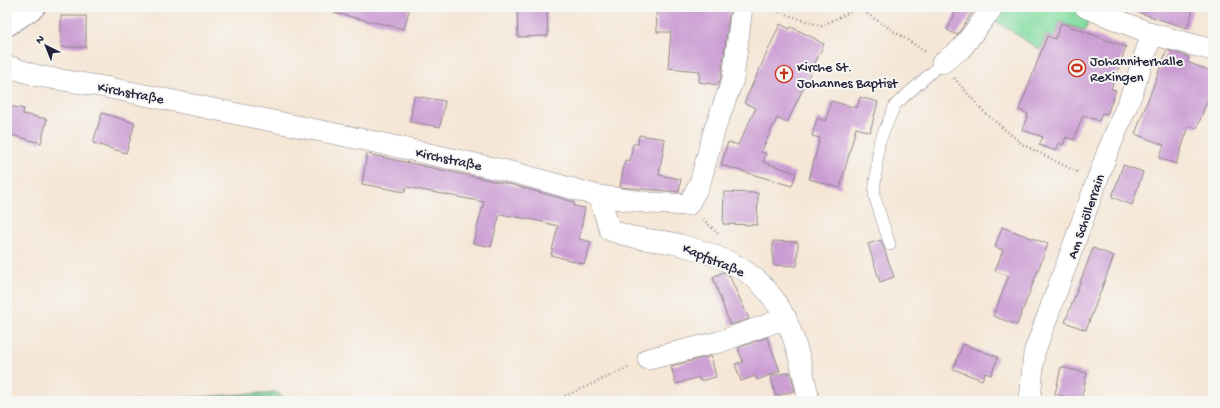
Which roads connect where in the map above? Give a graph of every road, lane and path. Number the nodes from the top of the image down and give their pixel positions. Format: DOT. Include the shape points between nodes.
graph roads {
  1 [pos="34,7"];
  2 [pos="742,7"];
  3 [pos="764,7"];
  4 [pos="993,7"];
  5 [pos="1085,7"];
  6 [pos="7,25"];
  7 [pos="1152,34"];
  8 [pos="1213,50"];
  9 [pos="942,63"];
  10 [pos="7,66"];
  11 [pos="1097,182"];
  12 [pos="599,196"];
  13 [pos="890,245"];
  14 [pos="786,318"];
  15 [pos="648,359"];
  16 [pos="554,401"];
  17 [pos="809,401"];
  18 [pos="1030,401"];
  1 -- 6 [label="street"];
  2 -- 12 [label="street, Kirchstraße" via="733,79 714,131 700,183 688,205"];
  3 -- 9 [label="path" via="821,26 858,8"];
  4 -- 9 [label="street" via="961,49"];
  5 -- 7 [label="street"];
  7 -- 8 [label="street"];
  7 -- 11 [label="street, Am Schöllerrain"];
  9 -- 11 [label="path" via="984,112 1022,144"];
  9 -- 13 [label="lane" via="895,105 879,143 874,195"];
  10 -- 12 [label="street, Kirchstraße" via="38,76 113,88 390,145 516,173"];
  11 -- 18 [label="street, Am Schöllerrain" via="1034,353"];
  12 -- 14 [label="street, Kapfstraße" via="610,230 638,238 679,244 736,266 748,273 774,298"];
  14 -- 15 [label="street" via="719,342"];
  14 -- 17 [label="street, Kapfstraße"];
  15 -- 16 [label="path"];
}
